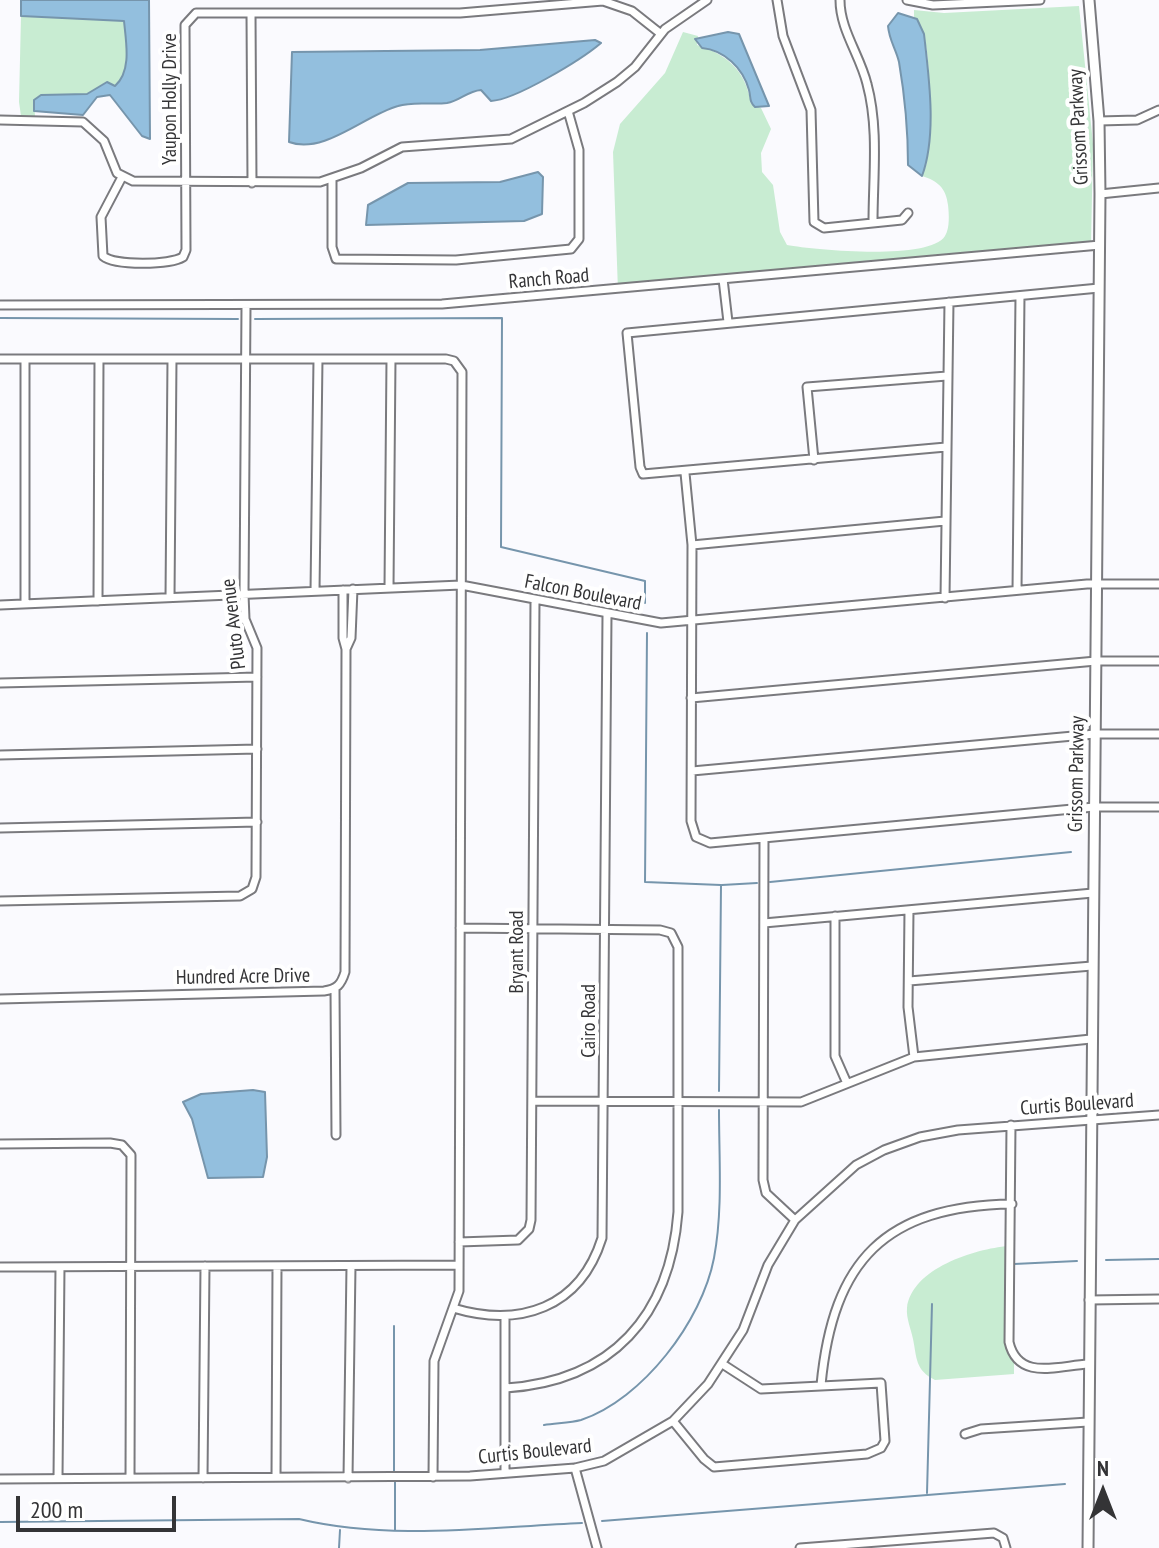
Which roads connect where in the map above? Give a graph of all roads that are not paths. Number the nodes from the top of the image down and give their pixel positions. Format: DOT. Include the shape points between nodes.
graph roads {
  1 [pos="707,0"];
  2 [pos="777,0"];
  3 [pos="840,0"];
  4 [pos="907,0"];
  5 [pos="1040,0"];
  6 [pos="1089,0"];
  7 [pos="983,1"];
  8 [pos="251,13"];
  9 [pos="661,34"];
  10 [pos="1159,110"];
  11 [pos="568,111"];
  12 [pos="0,120"];
  13 [pos="1099,121"];
  14 [pos="122,177"];
  15 [pos="332,179"];
  16 [pos="186,182"];
  17 [pos="252,183"];
  18 [pos="1159,188"];
  19 [pos="1100,194"];
  20 [pos="908,213"];
  21 [pos="873,222"];
  22 [pos="1100,245"];
  23 [pos="723,279"];
  24 [pos="1099,288"];
  25 [pos="1020,296"];
  26 [pos="949,302"];
  27 [pos="0,305"];
  28 [pos="246,306"];
  29 [pos="728,322"];
  30 [pos="244,358"];
  31 [pos="0,359"];
  32 [pos="25,359"];
  33 [pos="99,359"];
  34 [pos="172,359"];
  35 [pos="318,359"];
  36 [pos="391,359"];
  37 [pos="947,376"];
  38 [pos="946,447"];
  39 [pos="814,460"];
  40 [pos="685,473"];
  41 [pos="945,521"];
  42 [pos="692,545"];
  43 [pos="1097,583"];
  44 [pos="1159,584"];
  45 [pos="461,585"];
  46 [pos="389,587"];
  47 [pos="353,589"];
  48 [pos="343,590"];
  49 [pos="1017,590"];
  50 [pos="315,591"];
  51 [pos="244,594"];
  52 [pos="170,597"];
  53 [pos="945,598"];
  54 [pos="535,600"];
  55 [pos="98,601"];
  56 [pos="25,604"];
  57 [pos="0,605"];
  58 [pos="607,615"];
  59 [pos="692,621"];
  60 [pos="346,649"];
  61 [pos="1096,661"];
  62 [pos="1159,661"];
  63 [pos="257,677"];
  64 [pos="0,683"];
  65 [pos="691,698"];
  66 [pos="1095,734"];
  67 [pos="1159,734"];
  68 [pos="257,749"];
  69 [pos="0,755"];
  70 [pos="692,771"];
  71 [pos="1094,807"];
  72 [pos="1159,807"];
  73 [pos="257,822"];
  74 [pos="0,828"];
  75 [pos="764,838"];
  76 [pos="1093,893"];
  77 [pos="0,901"];
  78 [pos="909,910"];
  79 [pos="835,916"];
  80 [pos="764,923"];
  81 [pos="460,928"];
  82 [pos="533,928"];
  83 [pos="606,930"];
  84 [pos="1092,966"];
  85 [pos="909,981"];
  86 [pos="335,989"];
  87 [pos="0,999"];
  88 [pos="1091,1039"];
  89 [pos="914,1057"];
  90 [pos="846,1081"];
  91 [pos="533,1101"];
  92 [pos="605,1101"];
  93 [pos="678,1102"];
  94 [pos="763,1102"];
  95 [pos="1159,1115"];
  96 [pos="1090,1119"];
  97 [pos="1011,1125"];
  98 [pos="336,1135"];
  99 [pos="0,1144"];
  100 [pos="1012,1204"];
  101 [pos="795,1220"];
  102 [pos="459,1242"];
  103 [pos="459,1265"];
  104 [pos="205,1266"];
  105 [pos="277,1266"];
  106 [pos="351,1266"];
  107 [pos="0,1267"];
  108 [pos="60,1267"];
  109 [pos="133,1268"];
  110 [pos="1159,1299"];
  111 [pos="1089,1300"];
  112 [pos="453,1308"];
  113 [pos="505,1316"];
  114 [pos="1088,1364"];
  115 [pos="724,1365"];
  116 [pos="821,1385"];
  117 [pos="506,1388"];
  118 [pos="673,1421"];
  119 [pos="1088,1422"];
  120 [pos="965,1434"];
  121 [pos="575,1468"];
  122 [pos="505,1473"];
  123 [pos="276,1477"];
  124 [pos="433,1477"];
  125 [pos="58,1478"];
  126 [pos="130,1478"];
  127 [pos="203,1478"];
  128 [pos="348,1478"];
  129 [pos="0,1479"];
  130 [pos="933,1538"];
  131 [pos="841,1546"];
  132 [pos="597,1548"];
  133 [pos="800,1548"];
  134 [pos="933,1548"];
  135 [pos="1006,1548"];
  136 [pos="1088,1548"];
  1 -- 9 [label="street"];
  2 -- 21 [label="street" via="783,36 811,110 814,222 824,228"];
  3 -- 21 [label="street" via="873,113"];
  4 -- 7 [label="street" via="933,5"];
  5 -- 7 [label="street" via="989,5"];
  6 -- 13 [label="main road, Grissom Parkway"];
  8 -- 9 [label="street, Yaupon Holly Drive" via="460,13 603,1 632,11"];
  8 -- 16 [label="street, Yaupon Holly Drive" via="196,13 187,18"];
  8 -- 17 [label="street"];
  9 -- 11 [label="street" via="617,82"];
  10 -- 13 [label="street" via="1137,120"];
  11 -- 15 [label="street" via="511,139 402,147"];
  11 -- 15 [label="street" via="579,150 579,239 571,249 456,260 336,259"];
  12 -- 14 [label="street" via="83,122 104,141"];
  13 -- 19 [label="main road, Grissom Parkway"];
  14 -- 16 [label="street"];
  14 -- 16 [label="street, Yaupon Holly Drive" via="101,217 101,251 112,262 173,262 183,257"];
  15 -- 17 [label="street"];
  16 -- 17 [label="street"];
  18 -- 19 [label="street"];
  19 -- 22 [label="main road, Grissom Parkway"];
  20 -- 21 [label="street" via="902,220"];
  22 -- 23 [label="street, Ranch Road"];
  22 -- 24 [label="main road, Grissom Parkway"];
  23 -- 28 [label="street, Ranch Road" via="442,304"];
  23 -- 29 [label="street"];
  24 -- 25 [label="street"];
  24 -- 43 [label="main road, Grissom Parkway"];
  25 -- 26 [label="street"];
  25 -- 49 [label="street"];
  26 -- 29 [label="street"];
  26 -- 37 [label="street"];
  27 -- 28 [label="street, Ranch Road"];
  28 -- 30 [label="street, Pluto Avenue"];
  29 -- 40 [label="street" via="627,333 640,467 643,474"];
  30 -- 34 [label="street"];
  30 -- 35 [label="street"];
  30 -- 51 [label="street, Pluto Avenue"];
  31 -- 32 [label="street"];
  32 -- 33 [label="street"];
  32 -- 56 [label="street"];
  33 -- 34 [label="street"];
  33 -- 55 [label="street"];
  34 -- 52 [label="street"];
  35 -- 36 [label="street"];
  35 -- 50 [label="street"];
  36 -- 45 [label="street" via="446,359 459,366"];
  36 -- 46 [label="street"];
  37 -- 38 [label="street"];
  37 -- 39 [label="street" via="807,387"];
  38 -- 39 [label="street"];
  38 -- 41 [label="street"];
  39 -- 40 [label="street"];
  40 -- 42 [label="street"];
  41 -- 42 [label="street"];
  41 -- 53 [label="street"];
  42 -- 59 [label="street"];
  43 -- 44 [label="street, Falcon Boulevard"];
  43 -- 49 [label="street, Falcon Boulevard"];
  43 -- 61 [label="main road, Grissom Parkway"];
  45 -- 46 [label="street, Falcon Boulevard"];
  45 -- 54 [label="street, Falcon Boulevard"];
  45 -- 81 [label="street"];
  46 -- 47 [label="street, Falcon Boulevard"];
  47 -- 48 [label="street, Falcon Boulevard"];
  47 -- 60 [label="street, Hundred Acre Drive"];
  48 -- 50 [label="street, Falcon Boulevard"];
  48 -- 60 [label="street, Hundred Acre Drive"];
  49 -- 53 [label="street, Falcon Boulevard"];
  50 -- 51 [label="street, Falcon Boulevard"];
  51 -- 52 [label="street, Falcon Boulevard"];
  51 -- 63 [label="street, Pluto Avenue" via="245,619 257,648"];
  52 -- 55 [label="street, Falcon Boulevard"];
  53 -- 59 [label="street, Falcon Boulevard"];
  54 -- 58 [label="street, Falcon Boulevard"];
  54 -- 82 [label="street, Bryant Road"];
  55 -- 56 [label="street, Falcon Boulevard"];
  56 -- 57 [label="street, Falcon Boulevard"];
  58 -- 59 [label="street, Falcon Boulevard" via="640,622"];
  58 -- 83 [label="street, Cairo Road"];
  59 -- 65 [label="street"];
  60 -- 86 [label="street, Hundred Acre Drive" via="345,972"];
  61 -- 62 [label="street"];
  61 -- 65 [label="street"];
  61 -- 66 [label="main road, Grissom Parkway"];
  63 -- 64 [label="street"];
  63 -- 68 [label="street, Pluto Avenue"];
  65 -- 70 [label="street"];
  66 -- 67 [label="street"];
  66 -- 70 [label="street"];
  66 -- 71 [label="main road, Grissom Parkway"];
  68 -- 69 [label="street"];
  68 -- 73 [label="street, Pluto Avenue"];
  70 -- 75 [label="street" via="691,821 696,837 710,843"];
  71 -- 72 [label="street"];
  71 -- 75 [label="street"];
  71 -- 76 [label="main road, Grissom Parkway"];
  73 -- 74 [label="street"];
  73 -- 77 [label="street, Pluto Avenue" via="256,877 252,889 240,896"];
  75 -- 80 [label="street"];
  76 -- 78 [label="street"];
  76 -- 84 [label="main road, Grissom Parkway"];
  78 -- 79 [label="street"];
  78 -- 85 [label="street"];
  79 -- 80 [label="street"];
  79 -- 90 [label="street" via="835,1056"];
  80 -- 94 [label="street"];
  81 -- 82 [label="street"];
  81 -- 102 [label="street"];
  82 -- 83 [label="street"];
  82 -- 91 [label="street, Bryant Road"];
  83 -- 92 [label="street, Cairo Road"];
  83 -- 93 [label="street" via="660,930 671,933 678,947"];
  84 -- 85 [label="street"];
  84 -- 88 [label="main road, Grissom Parkway"];
  85 -- 89 [label="street"];
  86 -- 87 [label="street, Hundred Acre Drive"];
  86 -- 98 [label="street"];
  88 -- 89 [label="street"];
  88 -- 96 [label="main road, Grissom Parkway"];
  89 -- 90 [label="street"];
  90 -- 94 [label="street" via="801,1102"];
  91 -- 92 [label="street"];
  91 -- 102 [label="street, Bryant Road" via="529,1229 518,1240"];
  92 -- 93 [label="street"];
  92 -- 113 [label="street, Cairo Road" via="604,1219 596,1258 564,1297"];
  93 -- 94 [label="street"];
  93 -- 117 [label="street" via="675,1245 652,1309 626,1340 593,1365 535,1386"];
  94 -- 101 [label="street" via="766,1193"];
  95 -- 96 [label="street, Curtis Boulevard"];
  96 -- 97 [label="street, Curtis Boulevard"];
  96 -- 111 [label="main road, Grissom Parkway"];
  97 -- 100 [label="street"];
  97 -- 101 [label="street, Curtis Boulevard" via="958,1130 884,1150 828,1187"];
  99 -- 109 [label="street" via="110,1143 127,1149 132,1163"];
  100 -- 114 [label="street" via="1012,1357 1031,1368"];
  100 -- 116 [label="street" via="935,1213 900,1229 866,1256 833,1311"];
  101 -- 115 [label="street, Curtis Boulevard" via="768,1265"];
  102 -- 103 [label="street"];
  103 -- 106 [label="street"];
  103 -- 112 [label="street"];
  104 -- 105 [label="street"];
  104 -- 109 [label="street"];
  104 -- 127 [label="street"];
  105 -- 106 [label="street"];
  105 -- 123 [label="street"];
  106 -- 128 [label="street"];
  107 -- 108 [label="street"];
  108 -- 109 [label="street"];
  108 -- 125 [label="street"];
  109 -- 126 [label="street"];
  110 -- 111 [label="street"];
  111 -- 114 [label="main road, Grissom Parkway"];
  112 -- 113 [label="street, Cairo Road"];
  112 -- 124 [label="street" via="434,1361"];
  113 -- 117 [label="street"];
  114 -- 119 [label="main road, Grissom Parkway"];
  115 -- 116 [label="street" via="761,1389"];
  115 -- 118 [label="street, Curtis Boulevard"];
  116 -- 118 [label="street" via="881,1383 881,1448 867,1454 714,1467"];
  117 -- 122 [label="street"];
  118 -- 121 [label="street, Curtis Boulevard" via="625,1451"];
  119 -- 120 [label="street"];
  119 -- 136 [label="main road, Grissom Parkway"];
  121 -- 122 [label="street, Curtis Boulevard"];
  121 -- 132 [label="street"];
  122 -- 124 [label="street, Curtis Boulevard"];
  123 -- 127 [label="street, Curtis Boulevard"];
  123 -- 128 [label="street, Curtis Boulevard"];
  124 -- 128 [label="street, Curtis Boulevard"];
  125 -- 126 [label="street, Curtis Boulevard"];
  125 -- 129 [label="street, Curtis Boulevard"];
  126 -- 127 [label="street, Curtis Boulevard"];
  130 -- 131 [label="street"];
  130 -- 134 [label="street"];
  130 -- 135 [label="street" via="994,1533"];
  131 -- 133 [label="street"];
}
